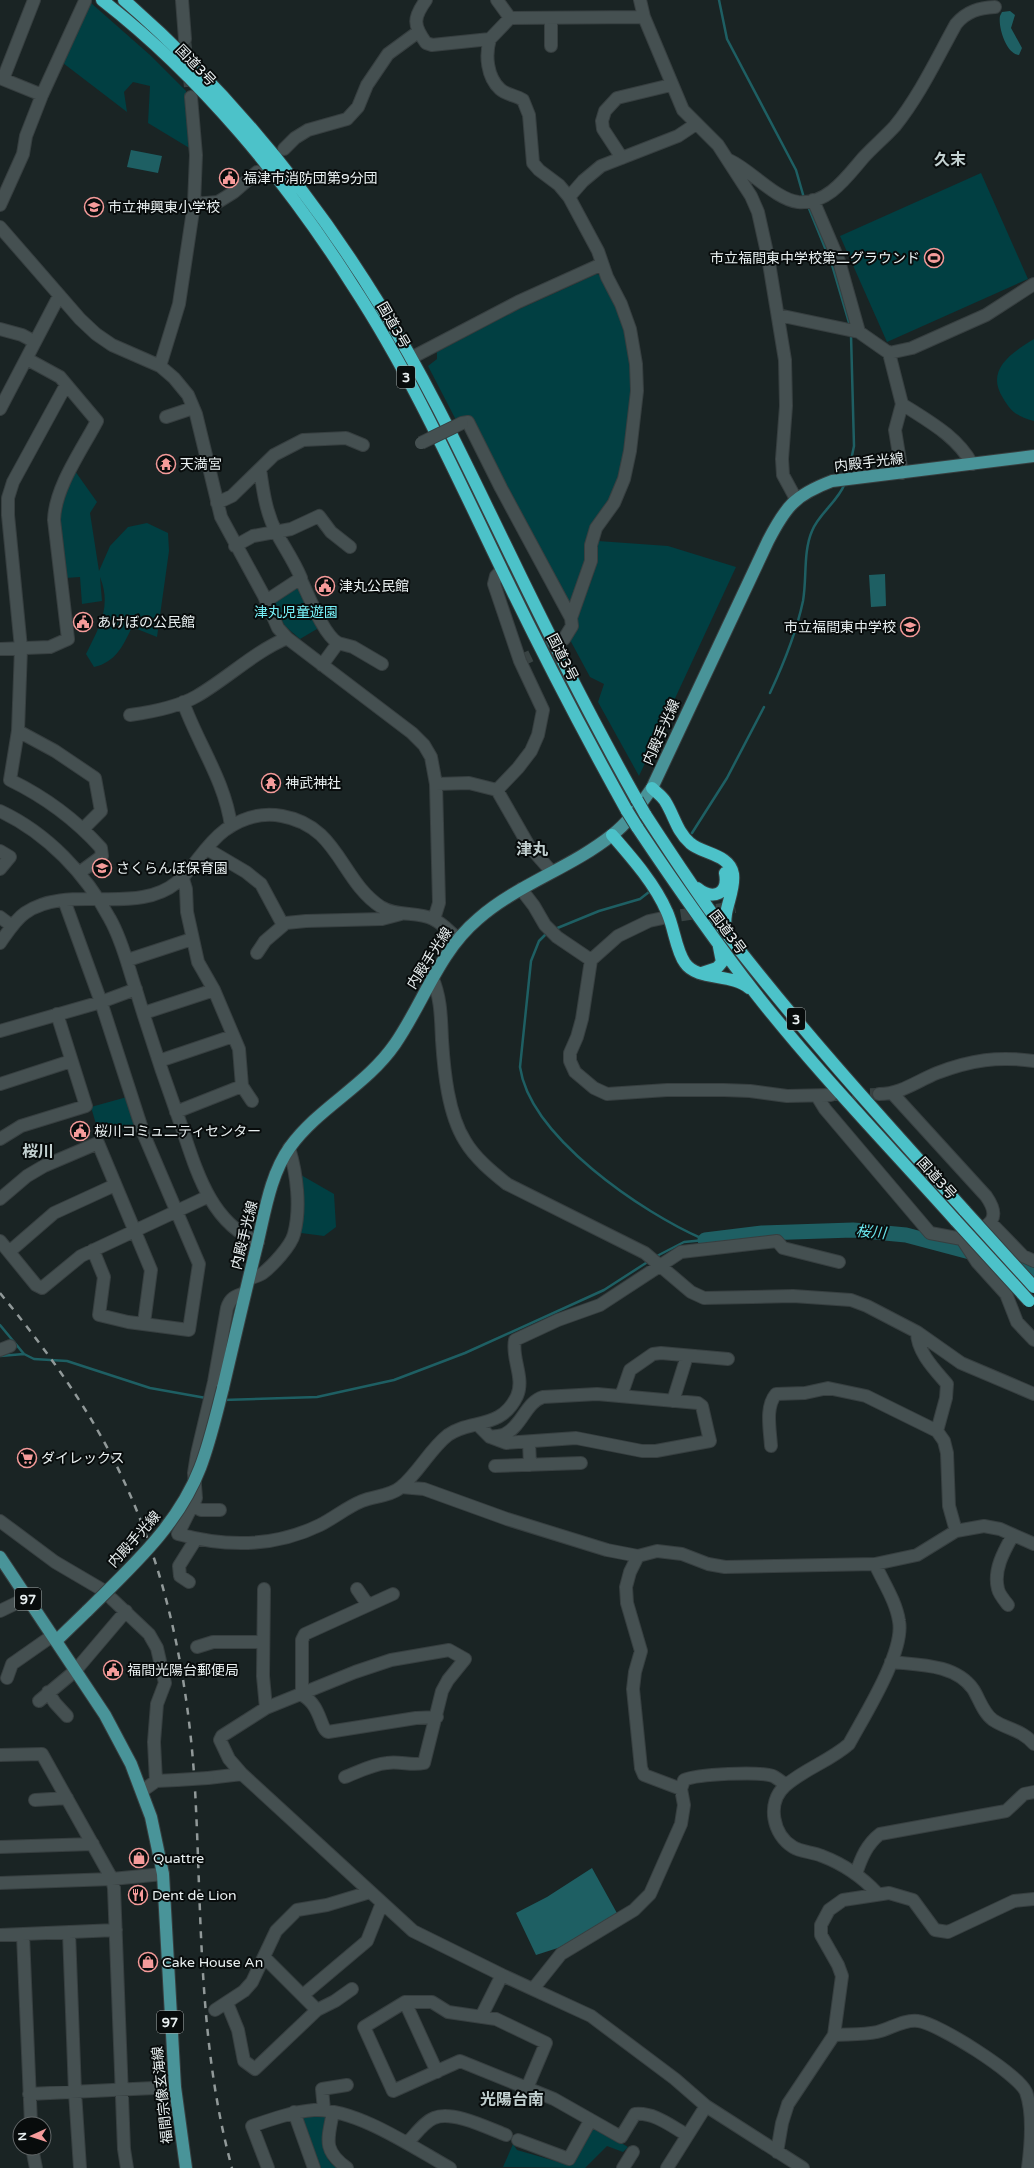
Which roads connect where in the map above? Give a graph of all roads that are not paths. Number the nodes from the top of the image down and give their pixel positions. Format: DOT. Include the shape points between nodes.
graph roads {
  1 [pos="34,0"];
  2 [pos="102,0"];
  3 [pos="124,0"];
  4 [pos="182,0"];
  5 [pos="426,0"];
  6 [pos="497,0"];
  7 [pos="640,0"];
  8 [pos="85,1"];
  9 [pos="995,7"];
  10 [pos="644,17"];
  11 [pos="510,18"];
  12 [pos="551,18"];
  13 [pos="418,32"];
  14 [pos="185,39"];
  15 [pos="490,39"];
  16 [pos="551,46"];
  17 [pos="2,79"];
  18 [pos="671,85"];
  19 [pos="42,95"];
  20 [pos="191,97"];
  21 [pos="696,124"];
  22 [pos="284,149"];
  23 [pos="622,158"];
  24 [pos="729,160"];
  25 [pos="257,172"];
  26 [pos="569,197"];
  27 [pos="813,200"];
  28 [pos="194,204"];
  29 [pos="0,205"];
  30 [pos="0,227"];
  31 [pos="602,264"];
  32 [pos="1034,284"];
  33 [pos="59,296"];
  34 [pos="778,315"];
  35 [pos="0,329"];
  36 [pos="859,332"];
  37 [pos="35,342"];
  38 [pos="889,353"];
  39 [pos="411,358"];
  40 [pos="27,359"];
  41 [pos="160,366"];
  42 [pos="66,385"];
  43 [pos="902,404"];
  44 [pos="193,408"];
  45 [pos="0,409"];
  46 [pos="166,417"];
  47 [pos="421,444"];
  48 [pos="363,445"];
  49 [pos="1034,456"];
  50 [pos="972,464"];
  51 [pos="260,469"];
  52 [pos="902,474"];
  53 [pos="796,499"];
  54 [pos="217,503"];
  55 [pos="276,531"];
  56 [pos="235,546"];
  57 [pos="350,547"];
  58 [pos="502,570"];
  59 [pos="301,580"];
  60 [pos="266,601"];
  61 [pos="571,618"];
  62 [pos="287,638"];
  63 [pos="564,639"];
  64 [pos="338,643"];
  65 [pos="21,648"];
  66 [pos="0,649"];
  67 [pos="382,664"];
  68 [pos="322,665"];
  69 [pos="183,702"];
  70 [pos="130,715"];
  71 [pos="18,731"];
  72 [pos="436,784"];
  73 [pos="652,788"];
  74 [pos="497,790"];
  75 [pos="0,811"];
  76 [pos="232,826"];
  77 [pos="84,829"];
  78 [pos="612,835"];
  79 [pos="207,849"];
  80 [pos="0,851"];
  81 [pos="705,853"];
  82 [pos="0,869"];
  83 [pos="551,871"];
  84 [pos="79,873"];
  85 [pos="183,879"];
  86 [pos="692,885"];
  87 [pos="521,889"];
  88 [pos="64,900"];
  89 [pos="99,900"];
  90 [pos="401,914"];
  91 [pos="0,917"];
  92 [pos="663,918"];
  93 [pos="434,920"];
  94 [pos="283,925"];
  95 [pos="12,926"];
  96 [pos="726,932"];
  97 [pos="457,938"];
  98 [pos="192,939"];
  99 [pos="0,943"];
  100 [pos="718,944"];
  101 [pos="257,954"];
  102 [pos="128,960"];
  103 [pos="591,960"];
  104 [pos="702,973"];
  105 [pos="432,977"];
  106 [pos="136,989"];
  107 [pos="214,990"];
  108 [pos="757,995"];
  109 [pos="101,1002"];
  110 [pos="144,1013"];
  111 [pos="57,1014"];
  112 [pos="0,1031"];
  113 [pos="233,1036"];
  114 [pos="72,1061"];
  115 [pos="159,1061"];
  116 [pos="1034,1061"];
  117 [pos="0,1084"];
  118 [pos="242,1086"];
  119 [pos="879,1094"];
  120 [pos="893,1094"];
  121 [pos="831,1095"];
  122 [pos="817,1096"];
  123 [pos="252,1102"];
  124 [pos="176,1112"];
  125 [pos="0,1139"];
  126 [pos="289,1148"];
  127 [pos="115,1185"];
  128 [pos="209,1196"];
  129 [pos="0,1199"];
  130 [pos="176,1212"];
  131 [pos="991,1223"];
  132 [pos="134,1231"];
  133 [pos="962,1240"];
  134 [pos="0,1241"];
  135 [pos="258,1242"];
  136 [pos="93,1250"];
  137 [pos="9,1252"];
  138 [pos="1034,1261"];
  139 [pos="839,1262"];
  140 [pos="660,1266"];
  141 [pos="249,1278"];
  142 [pos="1034,1287"];
  143 [pos="245,1294"];
  144 [pos="1032,1304"];
  145 [pos="144,1323"];
  146 [pos="917,1332"];
  147 [pos="1034,1340"];
  148 [pos="687,1356"];
  149 [pos="728,1359"];
  150 [pos="1034,1394"];
  151 [pos="621,1396"];
  152 [pos="673,1401"];
  153 [pos="478,1425"];
  154 [pos="937,1431"];
  155 [pos="490,1437"];
  156 [pos="529,1442"];
  157 [pos="771,1446"];
  158 [pos="581,1463"];
  159 [pos="530,1465"];
  160 [pos="495,1466"];
  161 [pos="401,1487"];
  162 [pos="193,1506"];
  163 [pos="220,1510"];
  164 [pos="3,1527"];
  165 [pos="956,1531"];
  166 [pos="1013,1535"];
  167 [pos="196,1539"];
  168 [pos="1034,1544"];
  169 [pos="638,1556"];
  170 [pos="0,1558"];
  171 [pos="875,1564"];
  172 [pos="189,1582"];
  173 [pos="101,1589"];
  174 [pos="264,1589"];
  175 [pos="357,1589"];
  176 [pos="393,1594"];
  177 [pos="27,1598"];
  178 [pos="112,1599"];
  179 [pos="368,1605"];
  180 [pos="1008,1605"];
  181 [pos="0,1611"];
  182 [pos="126,1611"];
  183 [pos="54,1638"];
  184 [pos="263,1642"];
  185 [pos="197,1647"];
  186 [pos="892,1662"];
  187 [pos="75,1671"];
  188 [pos="7,1678"];
  189 [pos="302,1695"];
  190 [pos="266,1708"];
  191 [pos="67,1716"];
  192 [pos="437,1717"];
  193 [pos="1034,1744"];
  194 [pos="0,1755"];
  195 [pos="229,1759"];
  196 [pos="242,1774"];
  197 [pos="345,1777"];
  198 [pos="222,1778"];
  199 [pos="156,1780"];
  200 [pos="786,1785"];
  201 [pos="681,1789"];
  202 [pos="142,1791"];
  203 [pos="1034,1792"];
  204 [pos="67,1798"];
  205 [pos="36,1800"];
  206 [pos="93,1844"];
  207 [pos="0,1847"];
  208 [pos="163,1874"];
  209 [pos="856,1874"];
  210 [pos="112,1878"];
  211 [pos="0,1883"];
  212 [pos="370,1892"];
  213 [pos="877,1893"];
  214 [pos="1034,1899"];
  215 [pos="382,1903"];
  216 [pos="116,1930"];
  217 [pos="69,1932"];
  218 [pos="0,1935"];
  219 [pos="23,1935"];
  220 [pos="265,1958"];
  221 [pos="502,1975"];
  222 [pos="352,1989"];
  223 [pos="533,1989"];
  224 [pos="302,1995"];
  225 [pos="406,2002"];
  226 [pos="227,2003"];
  227 [pos="215,2010"];
  228 [pos="317,2010"];
  229 [pos="481,2017"];
  230 [pos="834,2035"];
  231 [pos="437,2072"];
  232 [pos="347,2085"];
  233 [pos="175,2087"];
  234 [pos="527,2088"];
  235 [pos="121,2090"];
  236 [pos="75,2092"];
  237 [pos="29,2094"];
  238 [pos="706,2106"];
  239 [pos="328,2111"];
  240 [pos="294,2112"];
  241 [pos="30,2116"];
  242 [pos="590,2121"];
  243 [pos="506,2135"];
  244 [pos="687,2135"];
  245 [pos="518,2140"];
  246 [pos="407,2144"];
  247 [pos="633,2152"];
  248 [pos="777,2152"];
  249 [pos="34,2156"];
  250 [pos="36,2168"];
  251 [pos="80,2168"];
  252 [pos="127,2168"];
  253 [pos="186,2168"];
  254 [pos="268,2168"];
  255 [pos="314,2168"];
  256 [pos="348,2168"];
  257 [pos="450,2168"];
  258 [pos="623,2168"];
  259 [pos="667,2168"];
  260 [pos="803,2168"];
  261 [pos="1028,2168"];
  1 -- 17 [label="street"];
  2 -- 58 [label="highway, 国道3号 / 3" via="164,54 204,95 261,159 317,232 354,286 400,365"];
  3 -- 39 [label="highway, 国道3号 / 3" via="206,77 301,187 346,251"];
  4 -- 14 [label="street"];
  5 -- 13 [label="street" via="416,19"];
  6 -- 11 [label="street"];
  7 -- 10 [label="street"];
  8 -- 19 [label="street"];
  9 -- 27 [label="street" via="970,12 962,17 920,90 895,126 830,194"];
  10 -- 12 [label="street"];
  10 -- 18 [label="street"];
  11 -- 12 [label="street"];
  11 -- 15 [label="street"];
  12 -- 16 [label="street"];
  13 -- 15 [label="street" via="426,44 432,45"];
  13 -- 22 [label="street" via="388,54 367,85 358,107 347,119 308,130"];
  15 -- 26 [label="street" via="488,67 496,82 501,89 523,100 527,107 533,163"];
  17 -- 19 [label="street"];
  18 -- 21 [label="street" via="683,110"];
  18 -- 23 [label="street" via="617,98 606,111 602,121 603,129"];
  19 -- 29 [label="street" via="26,136 20,160"];
  20 -- 28 [label="street" via="196,156"];
  21 -- 23 [label="street" via="678,136"];
  21 -- 24 [label="street" via="708,132"];
  23 -- 26 [label="street" via="601,166"];
  24 -- 27 [label="street" via="743,166 787,199 799,202"];
  24 -- 34 [label="street" via="758,212"];
  25 -- 28 [label="street" via="218,202"];
  26 -- 31 [label="street" via="598,251"];
  27 -- 36 [label="street" via="839,261"];
  28 -- 41 [label="street" via="179,304"];
  30 -- 33 [label="street"];
  31 -- 39 [label="street" via="518,302"];
  31 -- 61 [label="street" via="630,329 636,364 637,391 624,479 614,503 596,528 582,593"];
  32 -- 38 [label="street" via="986,315 912,348"];
  33 -- 37 [label="street"];
  33 -- 41 [label="street" via="80,319 112,345"];
  34 -- 36 [label="street"];
  34 -- 53 [label="street" via="786,384 783,475"];
  35 -- 37 [label="street" via="22,335"];
  36 -- 38 [label="street"];
  37 -- 40 [label="street"];
  38 -- 43 [label="street"];
  39 -- 86 [label="highway, 国道3号 / 3, bridge" via="459,449 577,690 645,814"];
  40 -- 42 [label="street" via="60,377"];
  40 -- 45 [label="street"];
  41 -- 44 [label="street" via="188,395"];
  42 -- 65 [label="street" via="13,482 8,498"];
  42 -- 65 [label="street" via="97,420 54,508 68,639 50,647"];
  43 -- 50 [label="street" via="942,431 964,450"];
  43 -- 52 [label="street" via="895,430"];
  44 -- 46 [label="street"];
  44 -- 54 [label="street"];
  47 -- 61 [label="street, bridge" via="468,422"];
  48 -- 51 [label="street" via="346,438 303,440 274,455"];
  49 -- 50 [label="main road, 内殿手光線"];
  50 -- 52 [label="main road, 内殿手光線"];
  51 -- 54 [label="street" via="232,496"];
  51 -- 55 [label="street" via="264,500"];
  52 -- 53 [label="main road, 内殿手光線" via="832,481"];
  53 -- 73 [label="main road, 内殿手光線" via="778,521 768,541"];
  54 -- 56 [label="street"];
  55 -- 56 [label="street" via="253,536"];
  55 -- 57 [label="street" via="291,529 319,516 331,532"];
  55 -- 59 [label="street" via="295,561"];
  56 -- 60 [label="street"];
  58 -- 74 [label="street" via="496,576 494,584 520,661 543,710 538,735 531,751"];
  58 -- 100 [label="highway, 国道3号 / 3, bridge" via="627,811"];
  59 -- 60 [label="street"];
  59 -- 64 [label="street" via="324,626"];
  60 -- 62 [label="street" via="278,628"];
  61 -- 63 [label="street" via="572,626"];
  62 -- 68 [label="street"];
  62 -- 69 [label="street" via="274,643 196,696"];
  64 -- 67 [label="street" via="353,647"];
  64 -- 68 [label="street"];
  65 -- 66 [label="street"];
  65 -- 71 [label="street"];
  68 -- 72 [label="street" via="412,732 424,745 435,770"];
  69 -- 70 [label="street"];
  69 -- 76 [label="street" via="224,792"];
  71 -- 77 [label="street" via="10,780 51,802"];
  71 -- 77 [label="street" via="55,751 94,778 101,811"];
  72 -- 74 [label="street" via="469,783"];
  72 -- 93 [label="street" via="438,903"];
  73 -- 78 [label="main road, 内殿手光線" via="635,814"];
  73 -- 81 [label="highway" via="664,800 684,837"];
  74 -- 83 [label="street" via="529,846"];
  75 -- 84 [label="street" via="31,829"];
  76 -- 79 [label="street"];
  76 -- 90 [label="street" via="245,819 265,814 295,818 312,827 326,839 366,894 382,907"];
  77 -- 84 [label="street" via="101,848 102,856"];
  78 -- 83 [label="main road, 内殿手光線"];
  78 -- 104 [label="highway" via="661,898 685,963 691,970"];
  79 -- 85 [label="street"];
  79 -- 94 [label="street" via="261,884"];
  80 -- 82 [label="street" via="10,857"];
  81 -- 86 [label="highway" via="726,873 727,883 722,891 710,895 702,893"];
  81 -- 96 [label="highway" via="723,860 733,874 726,915"];
  83 -- 87 [label="main road, 内殿手光線"];
  84 -- 89 [label="street"];
  85 -- 89 [label="street" via="156,894"];
  85 -- 98 [label="street"];
  86 -- 96 [label="highway, 国道3号 / 3"];
  87 -- 97 [label="main road, 内殿手光線" via="499,902"];
  87 -- 103 [label="street" via="545,925 557,937"];
  88 -- 89 [label="street"];
  88 -- 95 [label="street" via="36,907"];
  88 -- 109 [label="street"];
  89 -- 102 [label="street" via="111,920"];
  90 -- 93 [label="street"];
  90 -- 94 [label="street" via="382,919 306,921"];
  91 -- 95 [label="street"];
  92 -- 103 [label="street" via="649,921 618,936"];
  93 -- 97 [label="street"];
  94 -- 101 [label="street" via="265,941"];
  95 -- 99 [label="street"];
  96 -- 142 [label="highway, 国道3号 / 3, bridge" via="840,1071"];
  97 -- 105 [label="main road, 内殿手光線"];
  98 -- 102 [label="street"];
  98 -- 107 [label="street" via="198,962"];
  100 -- 104 [label="highway" via="722,962 717,968"];
  100 -- 108 [label="highway, 国道3号 / 3"];
  102 -- 106 [label="street"];
  103 -- 122 [label="street" via="582,1019 570,1053 570,1061 575,1072 594,1088 607,1094 724,1090"];
  104 -- 108 [label="highway" via="742,982"];
  105 -- 126 [label="main road, 内殿手光線" via="386,1057 360,1083 314,1121"];
  105 -- 140 [label="street" via="439,993 444,1065 450,1098 465,1141 489,1169 508,1184 645,1253"];
  106 -- 109 [label="street"];
  106 -- 110 [label="street"];
  107 -- 110 [label="street"];
  107 -- 113 [label="street"];
  108 -- 144 [label="highway, 国道3号 / 3, bridge" via="956,1222"];
  109 -- 111 [label="street"];
  109 -- 130 [label="street" via="142,1128"];
  110 -- 115 [label="street"];
  111 -- 112 [label="street"];
  111 -- 114 [label="street"];
  113 -- 115 [label="street"];
  113 -- 118 [label="street" via="238,1049"];
  114 -- 117 [label="street"];
  114 -- 125 [label="street" via="86,1106 20,1126"];
  115 -- 124 [label="street"];
  116 -- 120 [label="street" via="994,1058 975,1061 937,1073"];
  118 -- 123 [label="street"];
  118 -- 124 [label="street"];
  119 -- 120 [label="street"];
  120 -- 131 [label="street" via="986,1196 994,1207"];
  121 -- 122 [label="street"];
  122 -- 133 [label="street" via="825,1109 930,1233"];
  124 -- 128 [label="street" via="198,1174"];
  126 -- 135 [label="main road, 内殿手光線" via="273,1180"];
  126 -- 141 [label="street" via="294,1165 294,1236 272,1265 262,1274"];
  127 -- 129 [label="street" via="98,1143 44,1166 27,1176"];
  127 -- 132 [label="street"];
  127 -- 137 [label="street" via="54,1213"];
  128 -- 130 [label="street"];
  128 -- 135 [label="street" via="231,1226 247,1238"];
  130 -- 132 [label="street"];
  130 -- 145 [label="street" via="199,1264 189,1330"];
  131 -- 133 [label="street"];
  131 -- 138 [label="street" via="1023,1256"];
  132 -- 136 [label="street"];
  132 -- 145 [label="street" via="152,1270"];
  133 -- 147 [label="street" via="977,1262 1006,1294 1017,1322"];
  134 -- 137 [label="street"];
  135 -- 141 [label="main road, 内殿手光線"];
  136 -- 137 [label="street" via="81,1256 42,1288 36,1285"];
  136 -- 145 [label="street" via="104,1277 99,1315"];
  139 -- 140 [label="street" via="783,1248 777,1242 689,1250 681,1252"];
  140 -- 146 [label="street" via="691,1292 704,1298 782,1296 851,1300"];
  140 -- 153 [label="street" via="600,1305 558,1320 516,1340 513,1350 520,1381 517,1395 504,1413"];
  141 -- 143 [label="main road, 内殿手光線"];
  143 -- 162 [label="street" via="229,1300 227,1308 214,1382 197,1454 194,1473 196,1498"];
  143 -- 183 [label="main road, 内殿手光線, bridge" via="202,1463 182,1505 158,1539 87,1611"];
  146 -- 150 [label="street" via="961,1363"];
  146 -- 154 [label="street" via="920,1347 947,1384"];
  148 -- 149 [label="street"];
  148 -- 151 [label="street" via="653,1354 630,1370"];
  148 -- 152 [label="street"];
  151 -- 152 [label="street"];
  151 -- 155 [label="street" via="597,1394 536,1398 521,1420 506,1434"];
  152 -- 156 [label="street" via="698,1403 702,1406 710,1441 656,1451 642,1451 576,1438"];
  153 -- 155 [label="street"];
  153 -- 161 [label="street" via="449,1435"];
  154 -- 157 [label="street" via="866,1396 828,1388 805,1393 776,1394 771,1400 769,1412"];
  154 -- 165 [label="street" via="944,1441 947,1453 949,1506"];
  155 -- 156 [label="street" via="506,1442"];
  156 -- 159 [label="street"];
  158 -- 159 [label="street"];
  159 -- 160 [label="street"];
  161 -- 167 [label="street" via="362,1501 306,1532 258,1544"];
  161 -- 169 [label="street" via="424,1489 554,1534 607,1550"];
  162 -- 163 [label="street" via="201,1510"];
  162 -- 167 [label="street" via="178,1534"];
  164 -- 173 [label="street"];
  165 -- 166 [label="street" via="984,1526"];
  165 -- 171 [label="street" via="917,1554"];
  166 -- 168 [label="street"];
  166 -- 180 [label="street" via="1000,1562 997,1580 998,1590"];
  167 -- 172 [label="street" via="178,1571 180,1576"];
  169 -- 171 [label="street" via="657,1551 682,1554 708,1564 725,1567"];
  169 -- 201 [label="street" via="626,1587 627,1603 641,1651 633,1689 640,1768 644,1775"];
  170 -- 177 [label="main road, 福間宗像玄海線 / 97"];
  171 -- 186 [label="street" via="899,1621 900,1639"];
  174 -- 184 [label="street"];
  175 -- 179 [label="street"];
  176 -- 179 [label="street"];
  177 -- 181 [label="street"];
  177 -- 183 [label="main road, 福間宗像玄海線 / 97"];
  178 -- 182 [label="street"];
  179 -- 189 [label="street" via="304,1634 300,1679"];
  182 -- 187 [label="street"];
  182 -- 199 [label="street" via="149,1634 157,1648 165,1683 157,1704 154,1742"];
  183 -- 187 [label="main road, 福間宗像玄海線 / 97"];
  183 -- 188 [label="street" via="12,1664"];
  184 -- 185 [label="street" via="213,1642"];
  184 -- 190 [label="street"];
  186 -- 193 [label="street" via="942,1669 956,1675 972,1688 992,1719 1026,1735"];
  186 -- 200 [label="street" via="849,1744 841,1752"];
  187 -- 191 [label="street" via="43,1696"];
  187 -- 202 [label="main road, 福間宗像玄海線 / 97" via="120,1742"];
  189 -- 190 [label="street"];
  189 -- 192 [label="street" via="309,1699 319,1713 323,1728 328,1732"];
  189 -- 192 [label="street" via="391,1660 449,1650 465,1659 442,1691"];
  190 -- 195 [label="street" via="222,1736 220,1740"];
  192 -- 197 [label="street" via="424,1763 385,1763"];
  194 -- 204 [label="street" via="42,1754"];
  195 -- 196 [label="street"];
  195 -- 198 [label="street"];
  196 -- 198 [label="street"];
  196 -- 212 [label="street"];
  198 -- 199 [label="street, bridge"];
  199 -- 202 [label="street"];
  200 -- 201 [label="street" via="772,1776 749,1773 690,1777 684,1780"];
  200 -- 209 [label="street" via="778,1796 774,1814 774,1824 780,1835 793,1847 823,1856"];
  201 -- 223 [label="street" via="684,1805 681,1824 650,1894 634,1910 561,1954"];
  202 -- 208 [label="main road, 福間宗像玄海線 / 97" via="157,1842"];
  203 -- 209 [label="street" via="1024,1794 1006,1811 880,1834 872,1840 861,1858"];
  204 -- 205 [label="street"];
  204 -- 206 [label="street"];
  206 -- 207 [label="street"];
  206 -- 210 [label="street"];
  208 -- 210 [label="street"];
  208 -- 233 [label="main road, 福間宗像玄海線 / 97"];
  209 -- 213 [label="street"];
  210 -- 211 [label="street"];
  210 -- 216 [label="street"];
  212 -- 215 [label="street"];
  212 -- 220 [label="street" via="327,1905 297,1910 276,1931"];
  213 -- 214 [label="street" via="889,1893 913,1900 935,1930 948,1932 1014,1901"];
  213 -- 230 [label="street" via="843,1900 829,1910 821,1925 821,1935 842,1976"];
  215 -- 221 [label="street" via="413,1931"];
  215 -- 224 [label="street" via="367,1941"];
  216 -- 217 [label="street"];
  216 -- 235 [label="street"];
  217 -- 219 [label="street"];
  217 -- 236 [label="street"];
  218 -- 219 [label="street"];
  219 -- 237 [label="street"];
  220 -- 224 [label="street"];
  220 -- 226 [label="street" via="252,1982"];
  221 -- 223 [label="street"];
  221 -- 229 [label="street"];
  222 -- 228 [label="street"];
  223 -- 238 [label="street" via="577,2009 609,2028 675,2078"];
  224 -- 228 [label="street"];
  225 -- 229 [label="street" via="432,2002 448,2012"];
  225 -- 231 [label="street"];
  225 -- 231 [label="street" via="364,2027 383,2070 393,2091"];
  226 -- 227 [label="street"];
  226 -- 228 [label="street" via="238,2030 244,2061 255,2069"];
  229 -- 234 [label="street" via="496,2019 546,2043"];
  230 -- 248 [label="street" via="788,2104"];
  230 -- 261 [label="street" via="876,2032 918,2021 977,2049 1016,2079 1026,2091 1031,2105"];
  231 -- 234 [label="street" via="460,2061"];
  232 -- 239 [label="street" via="322,2089"];
  233 -- 235 [label="street"];
  233 -- 253 [label="main road, 福間宗像玄海線 / 97"];
  234 -- 242 [label="street" via="554,2099"];
  235 -- 236 [label="street"];
  235 -- 252 [label="street"];
  236 -- 237 [label="street"];
  236 -- 251 [label="street"];
  237 -- 241 [label="street"];
  238 -- 244 [label="street"];
  238 -- 248 [label="street"];
  239 -- 240 [label="street"];
  239 -- 246 [label="street" via="366,2122"];
  239 -- 256 [label="street" via="328,2144 334,2158"];
  240 -- 254 [label="street" via="252,2126"];
  240 -- 255 [label="street"];
  242 -- 244 [label="street" via="621,2137 635,2114 643,2113"];
  242 -- 245 [label="street" via="569,2159"];
  243 -- 246 [label="street" via="447,2115 434,2118"];
  244 -- 259 [label="street"];
  246 -- 257 [label="street"];
  247 -- 258 [label="street"];
  248 -- 260 [label="street"];
  249 -- 250 [label="street"];
}
